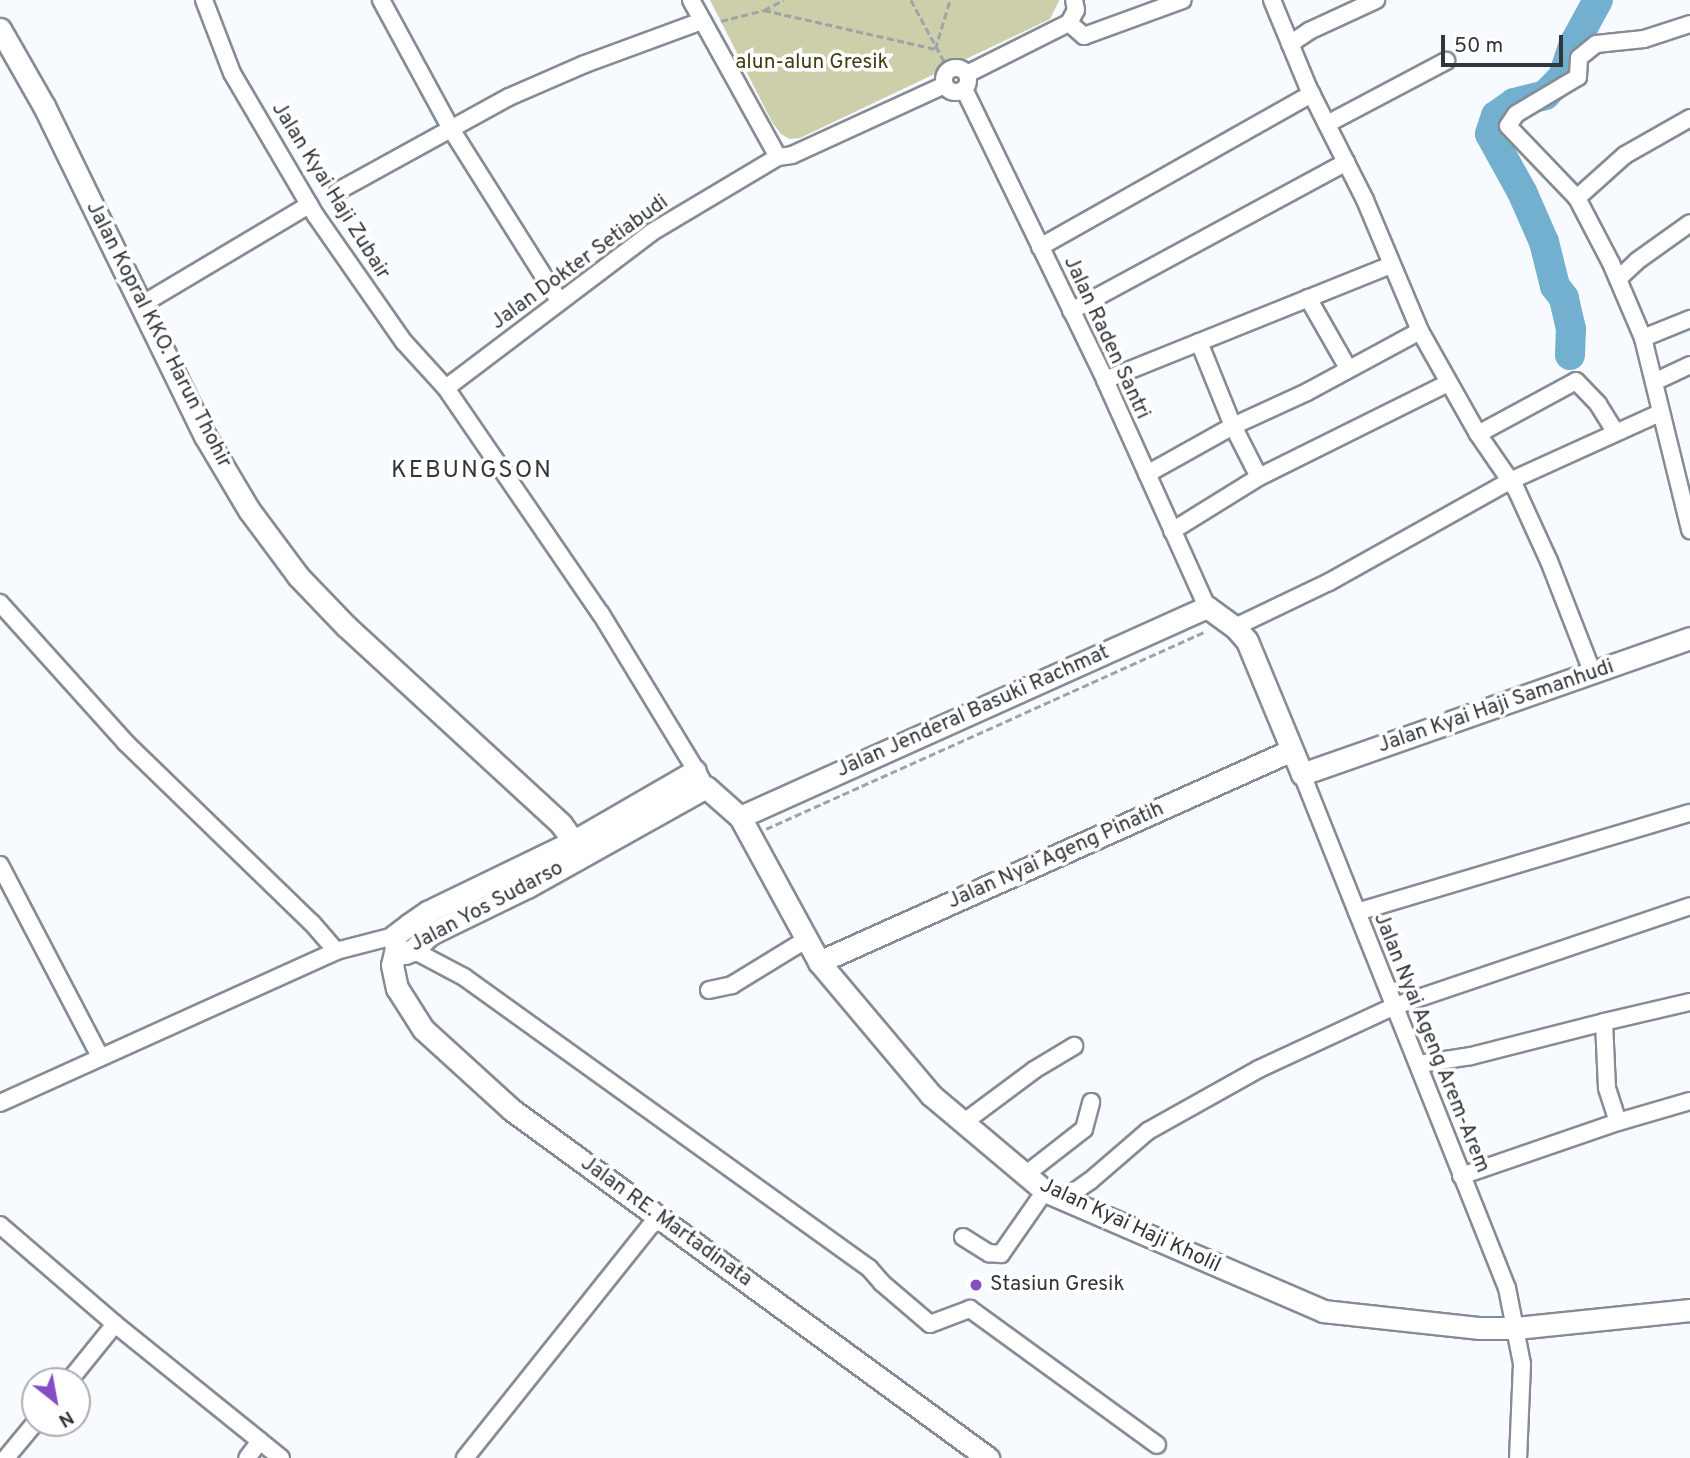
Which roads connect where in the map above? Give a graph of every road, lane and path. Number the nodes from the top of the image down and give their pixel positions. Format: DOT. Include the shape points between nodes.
graph roads {
  1 [pos="204,0"];
  2 [pos="381,0"];
  3 [pos="691,0"];
  4 [pos="784,0"];
  5 [pos="911,0"];
  6 [pos="950,0"];
  7 [pos="1074,0"];
  8 [pos="1183,0"];
  9 [pos="1272,0"];
  10 [pos="1376,0"];
  11 [pos="764,10"];
  12 [pos="1069,23"];
  13 [pos="703,24"];
  14 [pos="1690,24"];
  15 [pos="0,29"];
  16 [pos="1290,44"];
  17 [pos="935,49"];
  18 [pos="1446,61"];
  19 [pos="947,78"];
  20 [pos="966,82"];
  21 [pos="1312,94"];
  22 [pos="1690,118"];
  23 [pos="1327,124"];
  24 [pos="452,129"];
  25 [pos="778,157"];
  26 [pos="1346,162"];
  27 [pos="338,191"];
  28 [pos="1577,198"];
  29 [pos="309,205"];
  30 [pos="1690,223"];
  31 [pos="1040,247"];
  32 [pos="1391,265"];
  33 [pos="1618,279"];
  34 [pos="1308,298"];
  35 [pos="560,302"];
  36 [pos="141,305"];
  37 [pos="1071,311"];
  38 [pos="1690,319"];
  39 [pos="1420,331"];
  40 [pos="1643,338"];
  41 [pos="1199,342"];
  42 [pos="1690,365"];
  43 [pos="1348,368"];
  44 [pos="1105,380"];
  45 [pos="1448,383"];
  46 [pos="1654,383"];
  47 [pos="446,388"];
  48 [pos="1660,413"];
  49 [pos="1233,426"];
  50 [pos="1615,431"];
  51 [pos="1478,433"];
  52 [pos="1683,470"];
  53 [pos="1147,474"];
  54 [pos="1259,477"];
  55 [pos="1510,481"];
  56 [pos="1690,530"];
  57 [pos="1172,531"];
  58 [pos="0,603"];
  59 [pos="1207,607"];
  60 [pos="1231,625"];
  61 [pos="1690,638"];
  62 [pos="1593,674"];
  63 [pos="1292,750"];
  64 [pos="1302,774"];
  65 [pos="701,779"];
  66 [pos="1690,813"];
  67 [pos="740,817"];
  68 [pos="751,836"];
  69 [pos="579,848"];
  70 [pos="0,865"];
  71 [pos="1690,906"];
  72 [pos="1357,912"];
  73 [pos="807,939"];
  74 [pos="401,945"];
  75 [pos="336,951"];
  76 [pos="819,962"];
  77 [pos="709,990"];
  78 [pos="1690,1002"];
  79 [pos="1395,1006"];
  80 [pos="1604,1022"];
  81 [pos="1074,1046"];
  82 [pos="100,1056"];
  83 [pos="1419,1064"];
  84 [pos="1690,1101"];
  85 [pos="1091,1102"];
  86 [pos="0,1103"];
  87 [pos="963,1122"];
  88 [pos="1618,1122"];
  89 [pos="1025,1175"];
  90 [pos="1461,1176"];
  91 [pos="1055,1195"];
  92 [pos="658,1216"];
  93 [pos="0,1224"];
  94 [pos="963,1237"];
  95 [pos="1690,1310"];
  96 [pos="115,1325"];
  97 [pos="1516,1328"];
  98 [pos="80,1367"];
  99 [pos="23,1437"];
  100 [pos="260,1441"];
  101 [pos="1157,1445"];
  102 [pos="6,1458"];
  103 [pos="247,1458"];
  104 [pos="282,1458"];
  105 [pos="466,1458"];
  106 [pos="988,1458"];
  107 [pos="1518,1458"];
  1 -- 29 [label="street, Jalan Kyai Haji Zubair" via="232,73"];
  2 -- 24 [label="street"];
  3 -- 13 [label="street"];
  4 -- 11 [label="path"];
  5 -- 17 [label="path"];
  6 -- 17 [label="path"];
  7 -- 12 [label="street" via="1076,10"];
  8 -- 12 [label="street" via="1084,36"];
  9 -- 16 [label="street"];
  10 -- 16 [label="street"];
  11 -- 13 [label="path"];
  11 -- 17 [label="path"];
  12 -- 20 [label="street"];
  13 -- 24 [label="street" via="585,64 509,97"];
  13 -- 25 [label="street"];
  14 -- 28 [label="street" via="1644,39 1596,44 1579,58 1578,77 1509,121 1508,126"];
  15 -- 36 [label="main road, Jalan Kopral KKO. Harun Thohir" via="44,107"];
  16 -- 21 [label="street"];
  17 -- 19 [label="path"];
  18 -- 23 [label="street"];
  19 -- 20 [label="street" via="954,92"];
  19 -- 25 [label="street, Jalan Dokter Setiabudi" via="792,155"];
  20 -- 31 [label="street, Jalan Raden Santri"];
  21 -- 23 [label="street"];
  21 -- 31 [label="street"];
  22 -- 28 [label="street" via="1625,155"];
  23 -- 26 [label="street"];
  24 -- 27 [label="street"];
  24 -- 35 [label="street"];
  25 -- 35 [label="street, Jalan Dokter Setiabudi" via="652,232"];
  26 -- 32 [label="street"];
  26 -- 37 [label="street"];
  28 -- 33 [label="street"];
  29 -- 36 [label="street"];
  29 -- 47 [label="street, Jalan Kyai Haji Zubair" via="404,342"];
  30 -- 33 [label="street"];
  31 -- 37 [label="street, Jalan Raden Santri"];
  32 -- 34 [label="street"];
  32 -- 39 [label="street"];
  33 -- 40 [label="street"];
  34 -- 41 [label="street"];
  34 -- 43 [label="street"];
  35 -- 47 [label="street, Jalan Dokter Setiabudi"];
  36 -- 69 [label="main road, Jalan Kopral KKO. Harun Thohir" via="205,436 249,510 298,576 561,824"];
  37 -- 44 [label="street, Jalan Raden Santri"];
  38 -- 40 [label="street"];
  39 -- 43 [label="street"];
  39 -- 45 [label="street"];
  40 -- 46 [label="street"];
  41 -- 44 [label="street"];
  41 -- 49 [label="street"];
  42 -- 46 [label="street"];
  43 -- 49 [label="street"];
  44 -- 53 [label="street, Jalan Raden Santri"];
  45 -- 51 [label="street"];
  45 -- 54 [label="street"];
  46 -- 48 [label="street"];
  47 -- 65 [label="street, Jalan Kyai Haji Zubair" via="601,614"];
  48 -- 50 [label="street"];
  48 -- 52 [label="street"];
  49 -- 53 [label="street"];
  49 -- 54 [label="street"];
  50 -- 51 [label="street" via="1598,404 1576,382"];
  50 -- 55 [label="street"];
  51 -- 55 [label="street"];
  52 -- 56 [label="street"];
  53 -- 57 [label="street, Jalan Raden Santri"];
  54 -- 57 [label="street"];
  55 -- 60 [label="street" via="1329,582"];
  55 -- 62 [label="street" via="1549,561"];
  57 -- 59 [label="street, Jalan Raden Santri"];
  58 -- 75 [label="street" via="125,742"];
  59 -- 60 [label="main road"];
  59 -- 67 [label="main road, Jalan Jenderal Basuki Rachmat"];
  60 -- 63 [label="main road" via="1247,641"];
  60 -- 68 [label="path"];
  61 -- 62 [label="main road, Jalan Kyai Haji Samanhudi"];
  62 -- 64 [label="main road, Jalan Kyai Haji Samanhudi"];
  63 -- 64 [label="main road"];
  63 -- 76 [label="main road, Jalan Nyai Ageng Pinatih"];
  64 -- 72 [label="street, Jalan Nyai Ageng Arem-Arem"];
  65 -- 67 [label="main road, Jalan Kyai Haji Kholil"];
  65 -- 69 [label="main road, Jalan Yos Sudarso"];
  66 -- 72 [label="street"];
  67 -- 68 [label="main road, Jalan Kyai Haji Kholil"];
  68 -- 73 [label="main road, Jalan Kyai Haji Kholil"];
  69 -- 74 [label="main road, Jalan Yos Sudarso" via="430,934"];
  70 -- 82 [label="street"];
  71 -- 79 [label="street"];
  72 -- 79 [label="street, Jalan Nyai Ageng Arem-Arem"];
  73 -- 76 [label="main road, Jalan Kyai Haji Kholil"];
  73 -- 77 [label="street" via="732,985"];
  74 -- 75 [label="street"];
  74 -- 92 [label="main road, Jalan RE. Martadinata" via="392,965 397,988 423,1029 512,1110"];
  74 -- 101 [label="street" via="464,977 869,1268 930,1324 970,1309"];
  75 -- 82 [label="street"];
  76 -- 87 [label="main road, Jalan Kyai Haji Kholil" via="931,1095"];
  78 -- 80 [label="street"];
  79 -- 83 [label="street, Jalan Nyai Ageng Arem-Arem"];
  79 -- 91 [label="street" via="1259,1069 1148,1131 1090,1181"];
  80 -- 83 [label="street" via="1471,1056"];
  80 -- 88 [label="street" via="1607,1088"];
  81 -- 87 [label="street"];
  82 -- 86 [label="street"];
  83 -- 90 [label="street, Jalan Nyai Ageng Arem-Arem"];
  84 -- 88 [label="street"];
  85 -- 89 [label="street" via="1084,1129"];
  87 -- 89 [label="main road, Jalan Kyai Haji Kholil"];
  88 -- 90 [label="street"];
  89 -- 91 [label="main road, Jalan Kyai Haji Kholil"];
  90 -- 97 [label="street, Jalan Nyai Ageng Arem-Arem" via="1507,1288"];
  91 -- 94 [label="street" via="1001,1254 989,1253"];
  91 -- 97 [label="main road, Jalan Kyai Haji Kholil" via="1318,1310"];
  92 -- 105 [label="street"];
  92 -- 106 [label="main road, Jalan RE. Martadinata"];
  93 -- 96 [label="street"];
  95 -- 97 [label="main road, Jalan Kyai Haji Kholil"];
  96 -- 98 [label="street"];
  96 -- 100 [label="street"];
  97 -- 107 [label="street, Jalan Nyai Ageng Arem-Arem" via="1522,1364"];
  99 -- 102 [label="street"];
  100 -- 103 [label="street"];
  100 -- 104 [label="street"];
}
